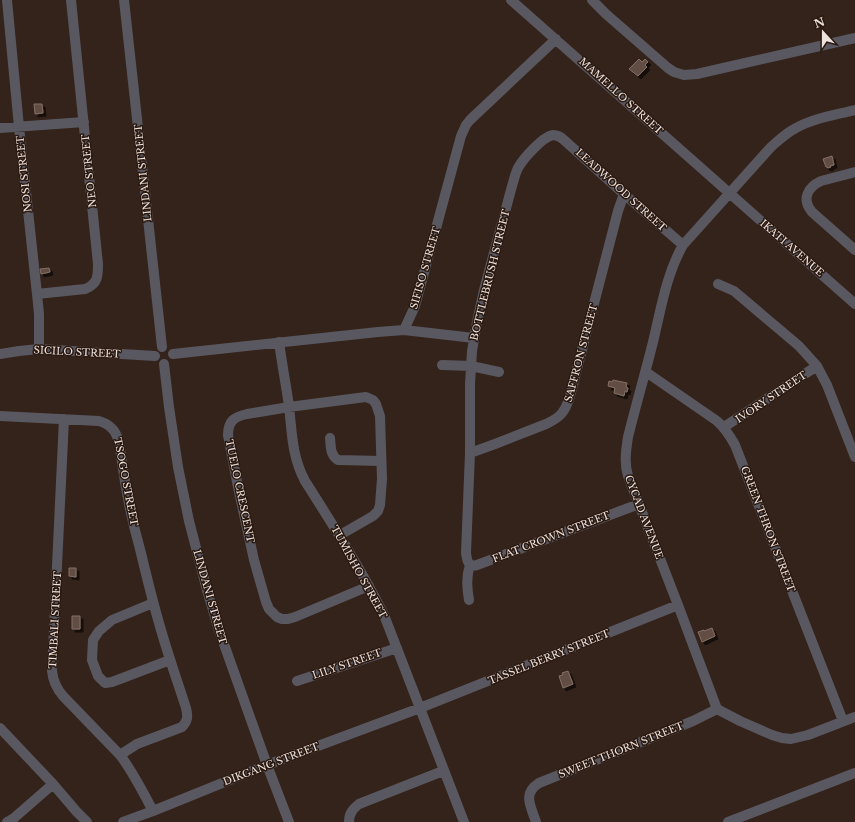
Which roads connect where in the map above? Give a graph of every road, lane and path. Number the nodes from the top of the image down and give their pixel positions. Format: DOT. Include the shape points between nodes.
graph roads {
  1 [pos="7,0"];
  2 [pos="71,0"];
  3 [pos="124,0"];
  4 [pos="512,0"];
  5 [pos="592,0"];
  6 [pos="855,38"];
  7 [pos="556,39"];
  8 [pos="855,110"];
  9 [pos="84,122"];
  10 [pos="19,127"];
  11 [pos="0,128"];
  12 [pos="558,136"];
  13 [pos="855,172"];
  14 [pos="729,193"];
  15 [pos="624,194"];
  16 [pos="683,245"];
  17 [pos="855,250"];
  18 [pos="718,284"];
  19 [pos="37,294"];
  20 [pos="855,304"];
  21 [pos="404,330"];
  22 [pos="474,338"];
  23 [pos="279,342"];
  24 [pos="162,346"];
  25 [pos="39,349"];
  26 [pos="0,354"];
  27 [pos="172,354"];
  28 [pos="154,356"];
  29 [pos="164,364"];
  30 [pos="442,366"];
  31 [pos="471,366"];
  32 [pos="817,366"];
  33 [pos="499,372"];
  34 [pos="646,372"];
  35 [pos="289,407"];
  36 [pos="0,416"];
  37 [pos="64,419"];
  38 [pos="724,427"];
  39 [pos="330,438"];
  40 [pos="470,453"];
  41 [pos="855,457"];
  42 [pos="381,461"];
  43 [pos="639,504"];
  44 [pos="340,535"];
  45 [pos="468,562"];
  46 [pos="369,586"];
  47 [pos="469,600"];
  48 [pos="153,603"];
  49 [pos="678,605"];
  50 [pos="397,648"];
  51 [pos="170,660"];
  52 [pos="297,681"];
  53 [pos="420,708"];
  54 [pos="717,709"];
  55 [pos="855,717"];
  56 [pos="843,721"];
  57 [pos="0,728"];
  58 [pos="120,755"];
  59 [pos="267,765"];
  60 [pos="444,771"];
  61 [pos="855,773"];
  62 [pos="53,784"];
  63 [pos="153,811"];
  64 [pos="7,822"];
  65 [pos="87,822"];
  66 [pos="123,822"];
  67 [pos="289,822"];
  68 [pos="349,822"];
  69 [pos="464,822"];
  70 [pos="536,822"];
  71 [pos="728,822"];
  1 -- 10 [label="street, NOSI STREET"];
  2 -- 9 [label="street, NEO STREET"];
  3 -- 24 [label="street, LINDANI STREET"];
  4 -- 7 [label="street, MAMELLO STREET"];
  5 -- 6 [label="street" via="668,68 684,75"];
  7 -- 14 [label="street, MAMELLO STREET"];
  7 -- 21 [label="street, SIFISO STREET" via="470,120 463,130 417,301"];
  8 -- 14 [label="street, CYCAD AVENUE" via="804,124 788,133 771,147"];
  9 -- 10 [label="street"];
  9 -- 19 [label="street, NEO STREET" via="98,275 94,284 85,289"];
  10 -- 11 [label="street"];
  10 -- 19 [label="street, NOSI STREET"];
  12 -- 15 [label="street, LEADWOOD STREET"];
  12 -- 22 [label="street, BOTTLEBRUSH STREET" via="549,136 541,141 524,160 516,174 484,290"];
  13 -- 17 [label="street" via="816,183 811,187 806,200 812,212"];
  14 -- 16 [label="street, CYCAD AVENUE"];
  14 -- 20 [label="street, IKATI AVENUE"];
  15 -- 16 [label="street, LEADWOOD STREET"];
  15 -- 40 [label="street, SAFFRON STREET" via="564,411 546,424"];
  16 -- 34 [label="street, CYCAD AVENUE" via="669,276"];
  18 -- 32 [label="street" via="734,291 748,302 799,346"];
  19 -- 25 [label="street, NOSI STREET"];
  21 -- 22 [label="street"];
  21 -- 23 [label="street"];
  22 -- 31 [label="street, BOTTLEBRUSH STREET"];
  23 -- 27 [label="street"];
  23 -- 35 [label="street, TUMISHO STREET"];
  24 -- 27 [label="street" via="169,348"];
  24 -- 28 [label="street"];
  25 -- 26 [label="street, SICILO STREET"];
  25 -- 28 [label="street, SICILO STREET"];
  27 -- 29 [label="street" via="170,362"];
  28 -- 29 [label="street" via="158,362"];
  29 -- 59 [label="street, LINDANI STREET" via="178,467 206,590"];
  30 -- 31 [label="street"];
  31 -- 33 [label="street"];
  31 -- 40 [label="street, BOTTLEBRUSH STREET"];
  32 -- 38 [label="street, IVORY STREET"];
  32 -- 41 [label="street"];
  34 -- 38 [label="street, GREEN THRON STREET"];
  34 -- 43 [label="street, CYCAD AVENUE" via="628,437 625,463"];
  35 -- 42 [label="street, TUELO CRESCENT" via="358,398 373,400 380,416"];
  35 -- 44 [label="street, TUMISHO STREET" via="294,450 300,472"];
  35 -- 46 [label="street, TUELO CRESCENT" via="235,418 228,428 254,560 269,609 277,617 288,618"];
  36 -- 37 [label="street, TSOGO STREET"];
  37 -- 48 [label="street, TSOGO STREET" via="99,420 113,428 116,433 130,510"];
  37 -- 58 [label="street, TIMBALI STREET" via="53,677 63,696"];
  38 -- 56 [label="street, GREEN THRON STREET" via="735,445"];
  39 -- 42 [label="street" via="332,453 338,460"];
  40 -- 45 [label="street, BOTTLEBRUSH STREET"];
  42 -- 44 [label="street, TUELO CRESCENT" via="381,498 378,511"];
  43 -- 45 [label="street, FLAT CROWN STREET" via="477,565 473,566"];
  43 -- 49 [label="street, CYCAD AVENUE"];
  44 -- 46 [label="street, TUMISHO STREET"];
  45 -- 47 [label="street, BOTTLEBRUSH STREET" via="466,578"];
  46 -- 50 [label="street, TUMISHO STREET"];
  48 -- 51 [label="street, TSOGO STREET"];
  48 -- 51 [label="street" via="112,620 99,631 93,640 92,660 98,676 105,683"];
  49 -- 53 [label="street, TASSEL BERRY STREET"];
  49 -- 54 [label="street, CYCAD AVENUE"];
  50 -- 52 [label="street, LILY STREET"];
  50 -- 53 [label="street, TUMISHO STREET"];
  51 -- 58 [label="street, TSOGO STREET" via="188,714 186,724 137,744"];
  53 -- 59 [label="street, DIKGANG STREET"];
  53 -- 60 [label="street, TUMISHO STREET"];
  54 -- 56 [label="street" via="772,735 791,739"];
  54 -- 70 [label="street, SWEET THORN STREET" via="694,721 539,783 529,794"];
  55 -- 56 [label="street"];
  57 -- 62 [label="street"];
  58 -- 63 [label="street, TIMBALI STREET"];
  59 -- 63 [label="street, DIKGANG STREET"];
  59 -- 67 [label="street, LINDANI STREET"];
  60 -- 68 [label="street" via="359,804 350,814"];
  60 -- 69 [label="street, TUMISHO STREET"];
  61 -- 71 [label="street"];
  62 -- 64 [label="street"];
  62 -- 65 [label="street"];
  63 -- 66 [label="street, DIKGANG STREET"];
}
